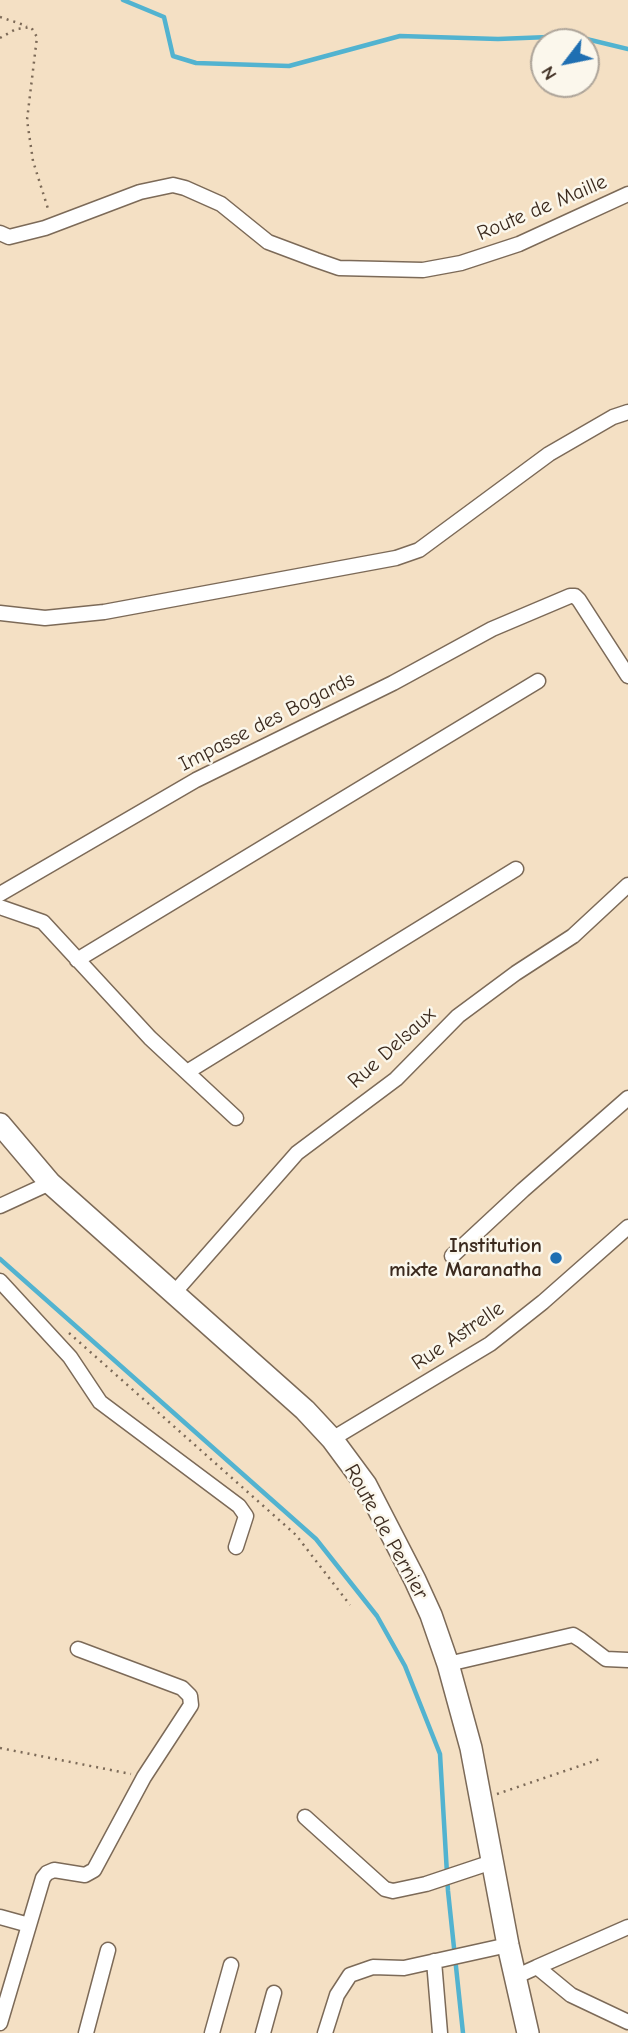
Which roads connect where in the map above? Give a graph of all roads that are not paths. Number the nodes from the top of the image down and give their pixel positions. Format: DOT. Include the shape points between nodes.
graph roads {
  1 [pos="628,194"];
  2 [pos="0,233"];
  3 [pos="628,412"];
  4 [pos="0,613"];
  5 [pos="628,676"];
  6 [pos="538,681"];
  7 [pos="516,869"];
  8 [pos="628,885"];
  9 [pos="0,894"];
  10 [pos="0,907"];
  11 [pos="77,960"];
  12 [pos="187,1072"];
  13 [pos="628,1098"];
  14 [pos="236,1118"];
  15 [pos="0,1124"];
  16 [pos="50,1183"];
  17 [pos="0,1206"];
  18 [pos="628,1227"];
  19 [pos="452,1256"];
  20 [pos="0,1281"];
  21 [pos="174,1293"];
  22 [pos="332,1439"];
  23 [pos="236,1547"];
  24 [pos="78,1649"];
  25 [pos="628,1660"];
  26 [pos="448,1664"];
  27 [pos="305,1817"];
  28 [pos="492,1862"];
  29 [pos="0,1917"];
  30 [pos="29,1925"];
  31 [pos="628,1927"];
  32 [pos="508,1945"];
  33 [pos="108,1950"];
  34 [pos="442,1960"];
  35 [pos="231,1965"];
  36 [pos="537,1967"];
  37 [pos="515,1977"];
  38 [pos="274,1993"];
  39 [pos="628,2022"];
  40 [pos="0,2023"];
  41 [pos="86,2033"];
  42 [pos="212,2033"];
  43 [pos="263,2033"];
  44 [pos="325,2033"];
  45 [pos="440,2033"];
  46 [pos="528,2033"];
  1 -- 2 [label="street, Route de Maille" via="519,244 423,270 339,268 268,242 221,204 173,185 139,192 53,225 9,237"];
  3 -- 4 [label="street" via="549,454 419,550 396,558 104,612 45,618"];
  5 -- 9 [label="street, Impasse des Bogards" via="579,600 570,596 492,629 196,780"];
  6 -- 11 [label="street"];
  7 -- 12 [label="street"];
  8 -- 21 [label="street, Rue Delsaux" via="573,936 458,1016 396,1079 297,1153"];
  10 -- 11 [label="street" via="43,922"];
  11 -- 12 [label="street"];
  12 -- 14 [label="street"];
  13 -- 19 [label="street"];
  15 -- 16 [label="street, Route de Pernier"];
  16 -- 17 [label="street"];
  16 -- 21 [label="street, Route de Pernier"];
  18 -- 22 [label="street, Rue Astrelle" via="490,1344"];
  20 -- 23 [label="street" via="70,1357 100,1402 239,1506 246,1516"];
  21 -- 22 [label="street, Route de Pernier"];
  22 -- 26 [label="street, Route de Pernier" via="366,1485 392,1533 431,1615"];
  24 -- 30 [label="street" via="182,1688 191,1705 144,1777 91,1873 54,1870 45,1875"];
  25 -- 26 [label="street" via="606,1659 573,1635"];
  26 -- 28 [label="street, Route de Pernier" via="471,1748"];
  27 -- 28 [label="street" via="385,1889 393,1891"];
  28 -- 32 [label="street, Route de Pernier"];
  29 -- 30 [label="street"];
  30 -- 40 [label="street"];
  31 -- 36 [label="street"];
  32 -- 34 [label="street"];
  32 -- 37 [label="street, Route de Pernier"];
  33 -- 41 [label="street"];
  34 -- 44 [label="street" via="404,1968 373,1967 350,1975 337,1995"];
  34 -- 45 [label="street"];
  35 -- 42 [label="street"];
  36 -- 37 [label="street"];
  36 -- 39 [label="street" via="571,1995"];
  37 -- 46 [label="street, Route de Pernier"];
  38 -- 43 [label="street"];
}
